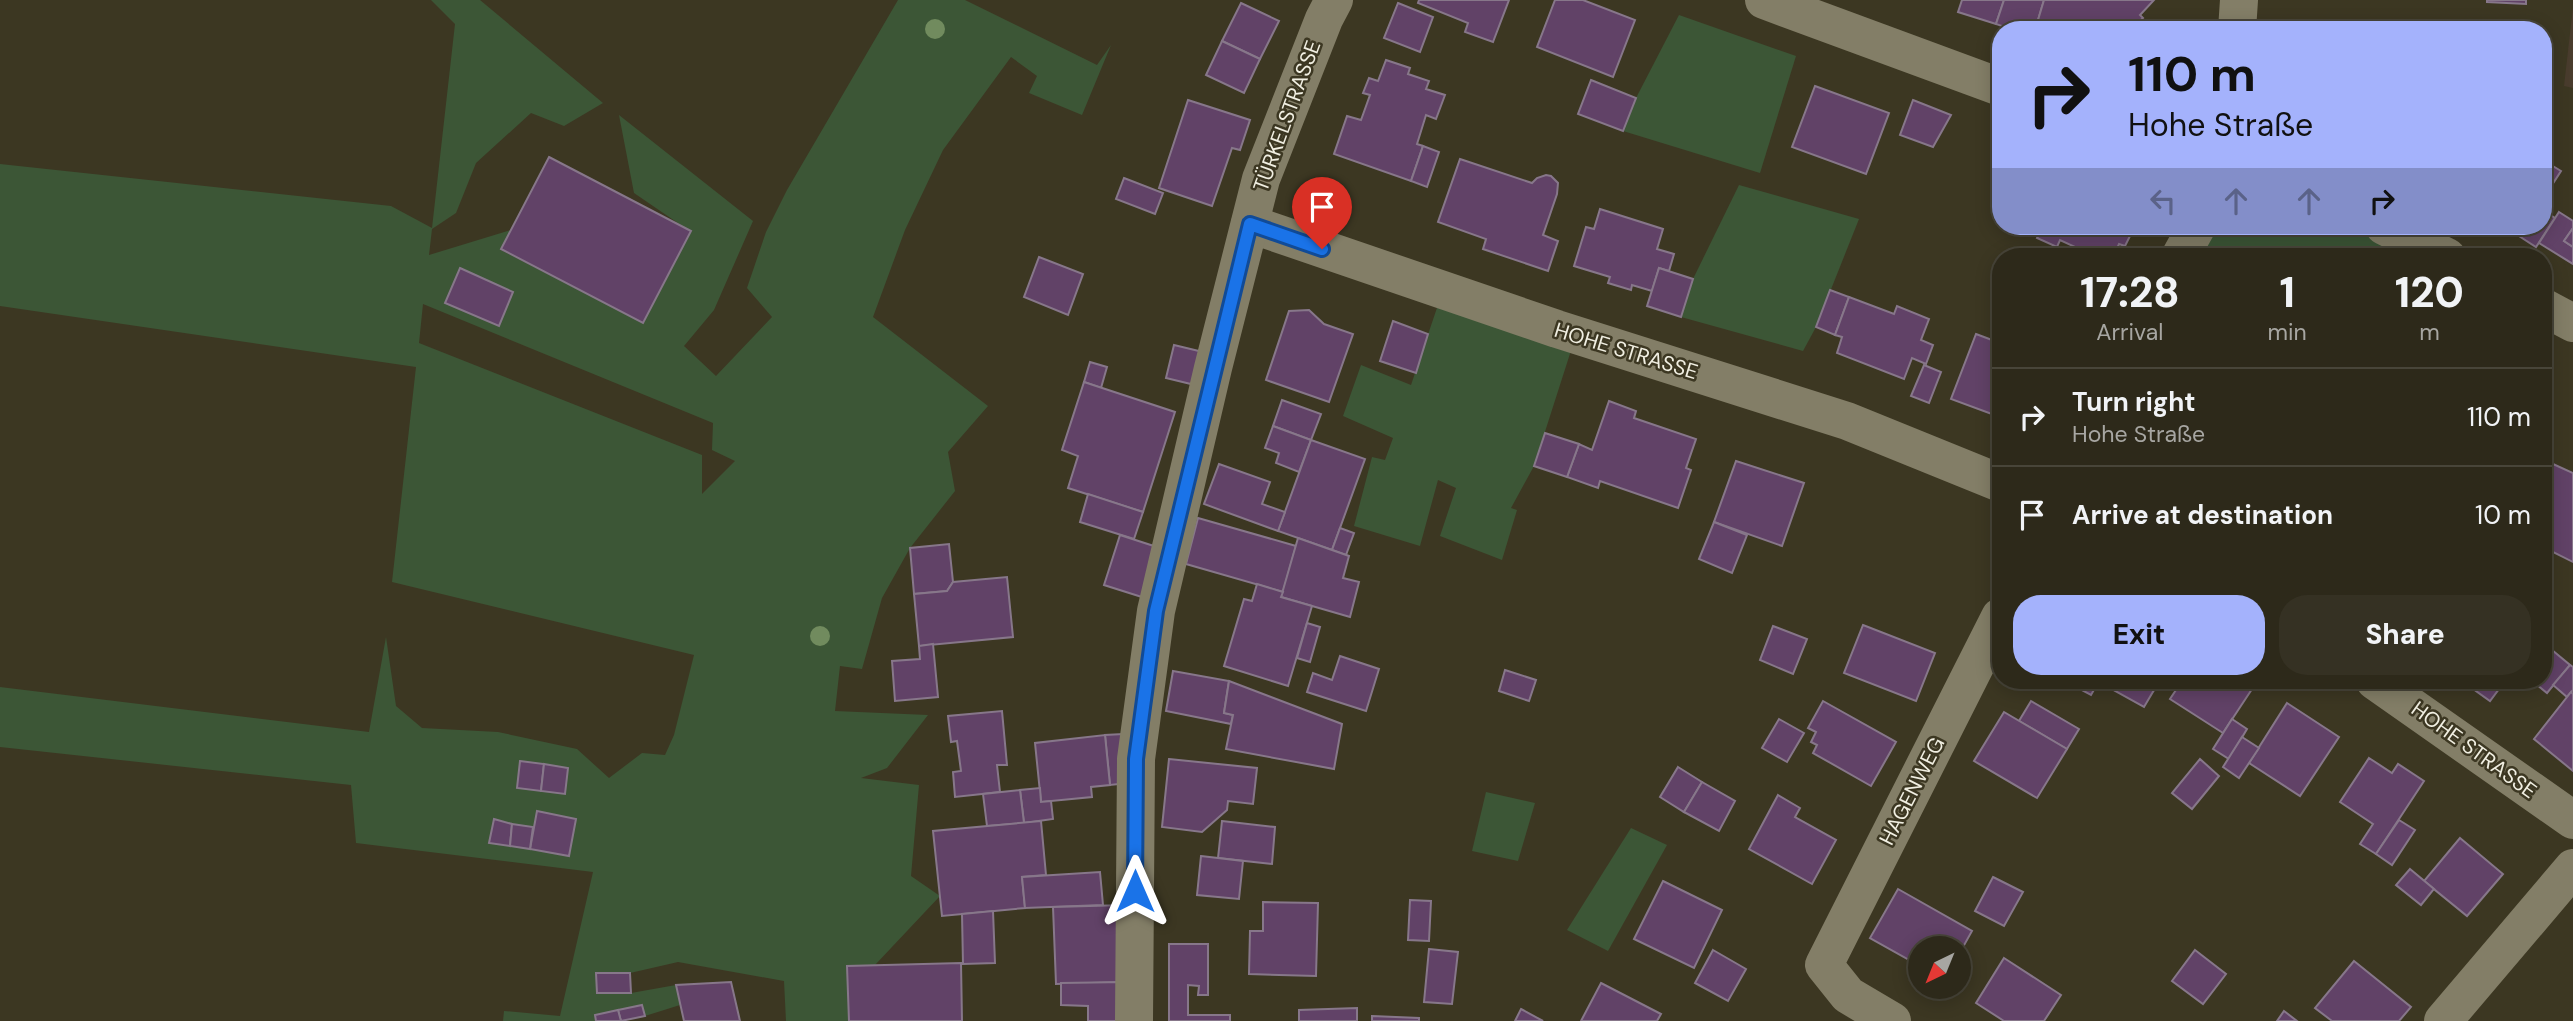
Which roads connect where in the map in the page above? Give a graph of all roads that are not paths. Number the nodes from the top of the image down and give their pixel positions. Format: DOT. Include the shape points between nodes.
graph roads {
  1 [pos="1334,0"];
  2 [pos="1764,0"];
  3 [pos="2239,0"];
  4 [pos="2238,21"];
  5 [pos="1992,84"];
  6 [pos="1250,224"];
  7 [pos="2402,235"];
  8 [pos="2429,248"];
  9 [pos="2552,312"];
  10 [pos="2573,323"];
  11 [pos="1992,480"];
  12 [pos="1992,633"];
  13 [pos="2386,689"];
  14 [pos="2573,820"];
  15 [pos="2573,868"];
  16 [pos="1135,1021"];
  17 [pos="1892,1021"];
  18 [pos="2443,1021"];
  1 -- 6 [label="street, TÜRKELSTRASSE" via="1261,179"];
  2 -- 5 [label="street"];
  3 -- 4 [label="street"];
  6 -- 11 [label="street, HOHE STRASSE" via="1557,330 1847,421"];
  6 -- 16 [label="street, TÜRKELSTRASSE" via="1156,611 1136,759"];
  7 -- 8 [label="street"];
  9 -- 10 [label="street"];
  12 -- 17 [label="street, HAGENWEG" via="1824,965 1848,995"];
  13 -- 14 [label="street, HOHE STRASSE"];
  15 -- 18 [label="street"];
}
